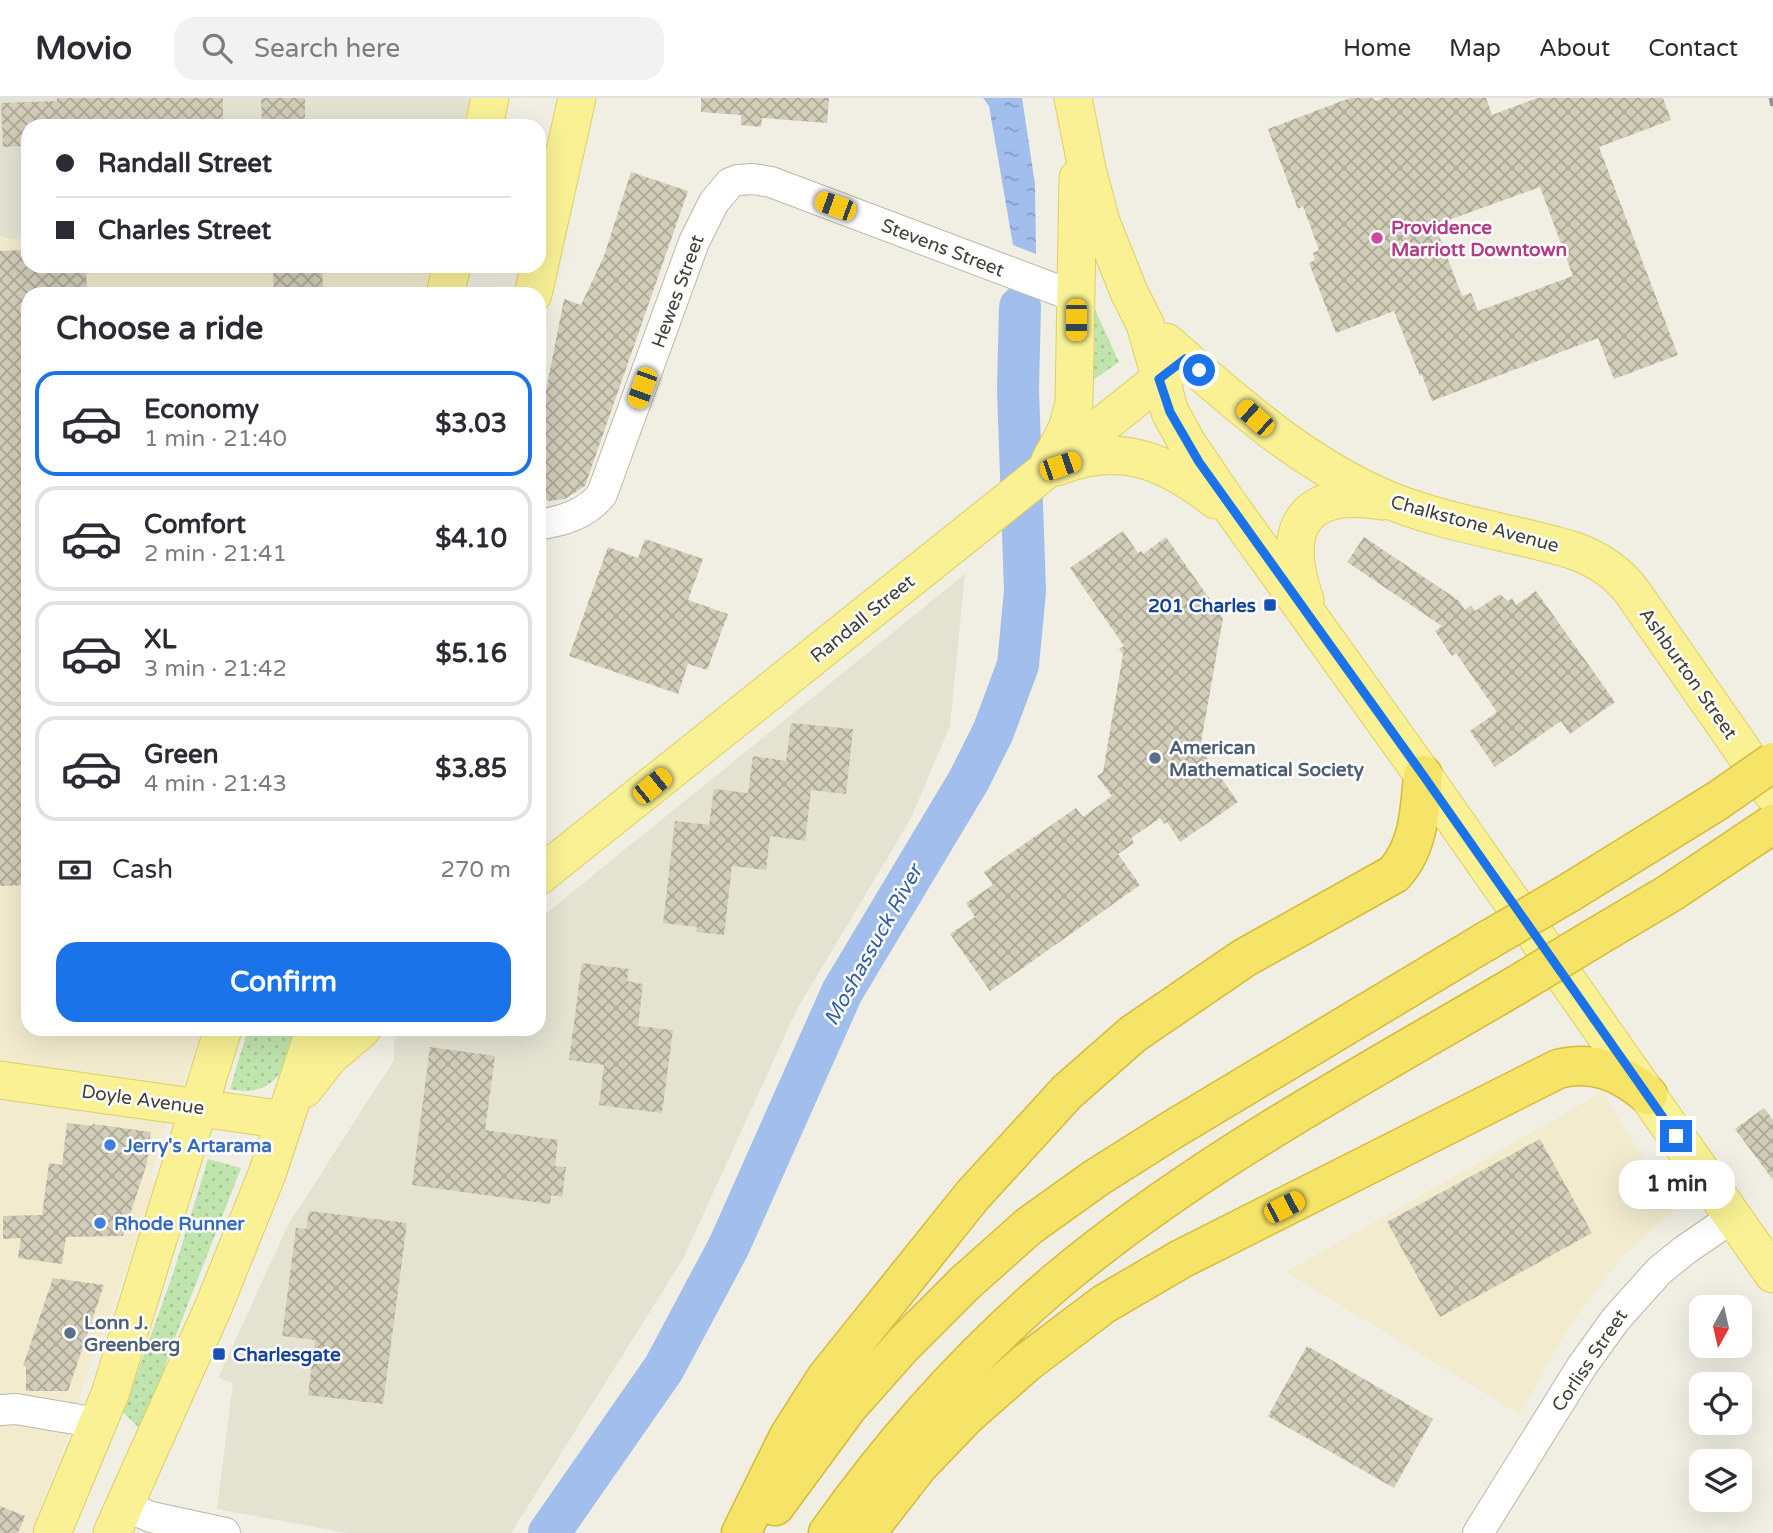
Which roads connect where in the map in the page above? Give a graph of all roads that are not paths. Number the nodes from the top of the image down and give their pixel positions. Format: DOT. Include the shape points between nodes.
graph roads {
  1 [pos="490,98"];
  2 [pos="577,98"];
  3 [pos="1073,98"];
  4 [pos="486,119"];
  5 [pos="1082,146"];
  6 [pos="730,183"];
  7 [pos="546,236"];
  8 [pos="1076,297"];
  9 [pos="1172,369"];
  10 [pos="1040,475"];
  11 [pos="1404,506"];
  12 [pos="1237,516"];
  13 [pos="546,523"];
  14 [pos="1597,560"];
  15 [pos="1313,622"];
  16 [pos="1773,762"];
  17 [pos="1423,775"];
  18 [pos="1773,794"];
  19 [pos="1759,833"];
  20 [pos="546,870"];
  21 [pos="221,1036"];
  22 [pos="313,1036"];
  23 [pos="354,1036"];
  24 [pos="0,1080"];
  25 [pos="1648,1095"];
  26 [pos="199,1107"];
  27 [pos="285,1120"];
  28 [pos="1733,1217"];
  29 [pos="1773,1274"];
  30 [pos="0,1410"];
  31 [pos="98,1423"];
  32 [pos="118,1520"];
  33 [pos="52,1533"];
  34 [pos="225,1533"];
  35 [pos="741,1533"];
  36 [pos="757,1533"];
  37 [pos="828,1533"];
  38 [pos="866,1533"];
  39 [pos="1478,1533"];
  1 -- 4 [label="main road"];
  2 -- 7 [label="main road"];
  3 -- 5 [label="main road"];
  5 -- 8 [label="main road" via="1076,206"];
  5 -- 9 [label="main road" via="1101,222 1129,292"];
  6 -- 8 [label="street, Stevens Street" via="745,179 771,183"];
  6 -- 13 [label="street, Hewes Street" via="714,202 694,242 607,485 587,510"];
  8 -- 10 [label="main road" via="1071,415 1060,444"];
  9 -- 10 [label="main road, Randall Street"];
  9 -- 11 [label="main road, Chalkstone Avenue" via="1304,456"];
  9 -- 12 [label="main road" via="1170,412"];
  10 -- 12 [label="main road" via="1091,457 1143,458 1182,475"];
  10 -- 20 [label="main road, Randall Street"];
  11 -- 14 [label="main road, Chalkstone Avenue"];
  11 -- 15 [label="main road" via="1340,499 1315,509 1303,521 1293,553"];
  12 -- 15 [label="main road"];
  14 -- 18 [label="main road, Ashburton Street" via="1615,571 1633,593"];
  15 -- 17 [label="main road"];
  16 -- 36 [label="highway, bridge" via="1567,894 1172,1129 1029,1226 965,1283 847,1408"];
  17 -- 25 [label="main road"];
  17 -- 35 [label="highway" via="1414,840 1394,874 1244,958 1133,1034 1067,1093 972,1196 826,1378 789,1436"];
  19 -- 37 [label="highway, bridge" via="1670,893 1245,1147 1088,1256 991,1340 940,1393 877,1465"];
  21 -- 26 [label="main road"];
  22 -- 27 [label="main road"];
  23 -- 27 [label="main road" via="319,1068"];
  24 -- 26 [label="main road, Doyle Avenue"];
  25 -- 28 [label="main road"];
  25 -- 38 [label="highway" via="1618,1074 1595,1066 1558,1069 1157,1272 1074,1325 987,1396 918,1465"];
  26 -- 27 [label="main road, Doyle Avenue"];
  26 -- 31 [label="main road"];
  27 -- 32 [label="main road" via="213,1308"];
  28 -- 29 [label="main road"];
  28 -- 39 [label="street, Corliss Street" via="1659,1271 1616,1319"];
  30 -- 31 [label="street"];
  31 -- 33 [label="main road"];
  32 -- 34 [label="street" via="151,1517"];
}
